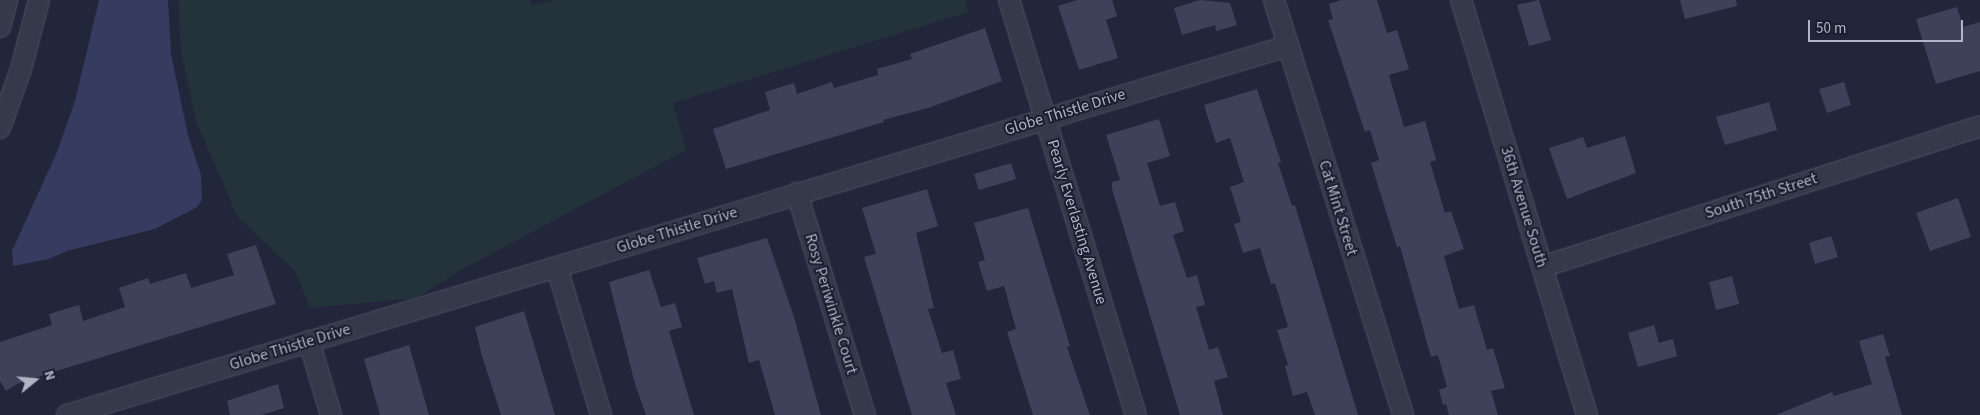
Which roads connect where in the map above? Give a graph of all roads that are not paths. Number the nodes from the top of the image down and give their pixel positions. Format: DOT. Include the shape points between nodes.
graph roads {
  1 [pos="7,0"];
  2 [pos="40,0"];
  3 [pos="1009,0"];
  4 [pos="1274,0"];
  5 [pos="1461,0"];
  6 [pos="0,27"];
  7 [pos="1288,46"];
  8 [pos="1045,118"];
  9 [pos="1980,126"];
  10 [pos="0,128"];
  11 [pos="797,193"];
  12 [pos="1542,267"];
  13 [pos="557,268"];
  14 [pos="309,341"];
  15 [pos="67,415"];
  16 [pos="331,415"];
  17 [pos="601,415"];
  18 [pos="866,415"];
  19 [pos="1136,415"];
  20 [pos="1403,415"];
  21 [pos="1586,415"];
  1 -- 6 [label="street"];
  2 -- 10 [label="street"];
  3 -- 8 [label="street, Pearly Everlasting Avenue"];
  4 -- 7 [label="street, Cat Mint Street"];
  5 -- 12 [label="street, 36th Avenue South"];
  7 -- 8 [label="street, Globe Thistle Drive"];
  7 -- 20 [label="street, Cat Mint Street"];
  8 -- 11 [label="street, Globe Thistle Drive"];
  8 -- 19 [label="street, Pearly Everlasting Avenue"];
  9 -- 12 [label="street, South 75th Street"];
  11 -- 13 [label="street, Globe Thistle Drive"];
  11 -- 18 [label="street, Rosy Periwinkle Court"];
  12 -- 21 [label="street, 36th Avenue South"];
  13 -- 14 [label="street, Globe Thistle Drive"];
  13 -- 17 [label="street"];
  14 -- 15 [label="street, Globe Thistle Drive"];
  14 -- 16 [label="street"];
}
